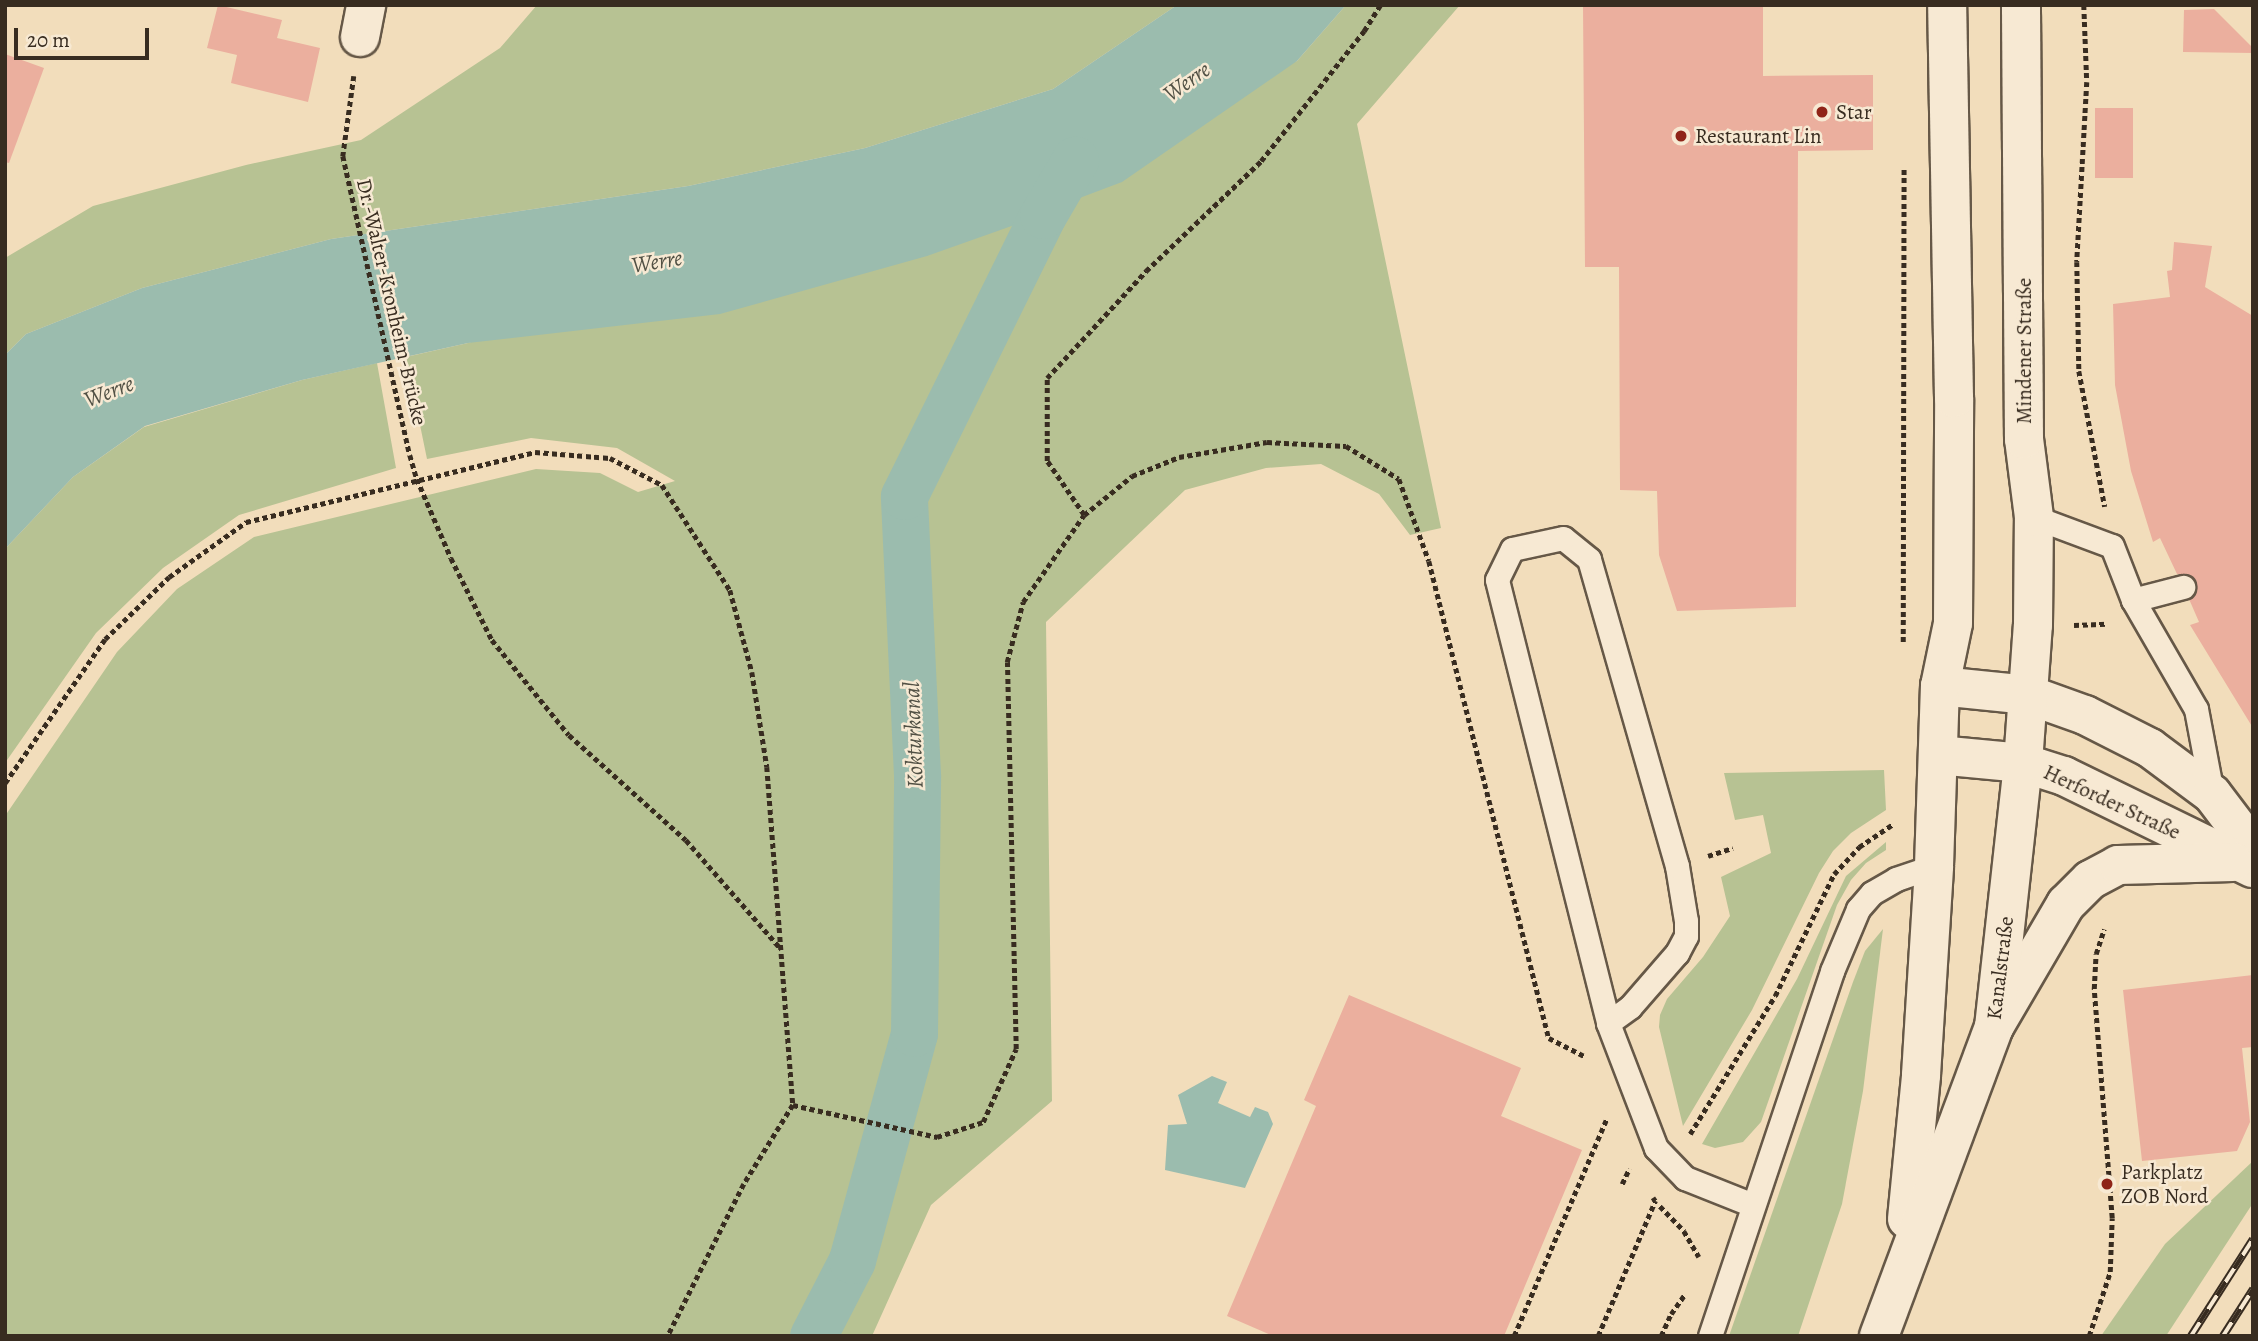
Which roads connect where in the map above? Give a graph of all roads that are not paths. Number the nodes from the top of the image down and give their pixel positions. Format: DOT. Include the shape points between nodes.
graph roads {
  1 [pos="1947,5"];
  2 [pos="2021,5"];
  3 [pos="2034,516"];
  4 [pos="2183,587"];
  5 [pos="2133,600"];
  6 [pos="1940,686"];
  7 [pos="2029,695"];
  8 [pos="1938,755"];
  9 [pos="2024,763"];
  10 [pos="2212,793"];
  11 [pos="2249,859"];
  12 [pos="1934,866"];
  13 [pos="1608,1023"];
  14 [pos="1994,1027"];
  15 [pos="1753,1205"];
  16 [pos="1902,1267"];
  17 [pos="1710,1336"];
  18 [pos="1878,1336"];
  1 -- 6 [label="main road" via="1953,623"];
  2 -- 3 [label="main road, Mindener Straße" via="2024,439"];
  3 -- 5 [label="lane" via="2112,546"];
  3 -- 7 [label="main road, Mindener Straße"];
  4 -- 5 [label="lane"];
  5 -- 10 [label="lane" via="2196,709"];
  6 -- 7 [label="main road"];
  6 -- 8 [label="main road, Kanalstraße"];
  7 -- 9 [label="main road, Kanalstraße"];
  7 -- 10 [label="main road" via="2085,715 2150,748"];
  8 -- 9 [label="main road, Herforder Straße"];
  8 -- 12 [label="main road, Kanalstraße"];
  9 -- 11 [label="main road, Herforder Straße" via="2064,776"];
  9 -- 14 [label="main road, Kanalstraße"];
  10 -- 11 [label="main road"];
  11 -- 14 [label="main road, Herforder Straße" via="2118,865 2090,880 2066,904"];
  12 -- 15 [label="lane" via="1896,879 1872,893 1858,909 1832,971"];
  12 -- 16 [label="main road, Kanalstraße" via="1921,1075"];
  13 -- 13 [label="lane" via="1630,1007 1670,962 1686,936 1686,921 1677,866 1589,559 1563,538 1511,550 1497,580"];
  13 -- 15 [label="lane" via="1656,1148 1685,1178"];
  14 -- 16 [label="main road, Kanalstraße"];
  15 -- 17 [label="lane"];
  16 -- 18 [label="main road, Kanalstraße"];
}
